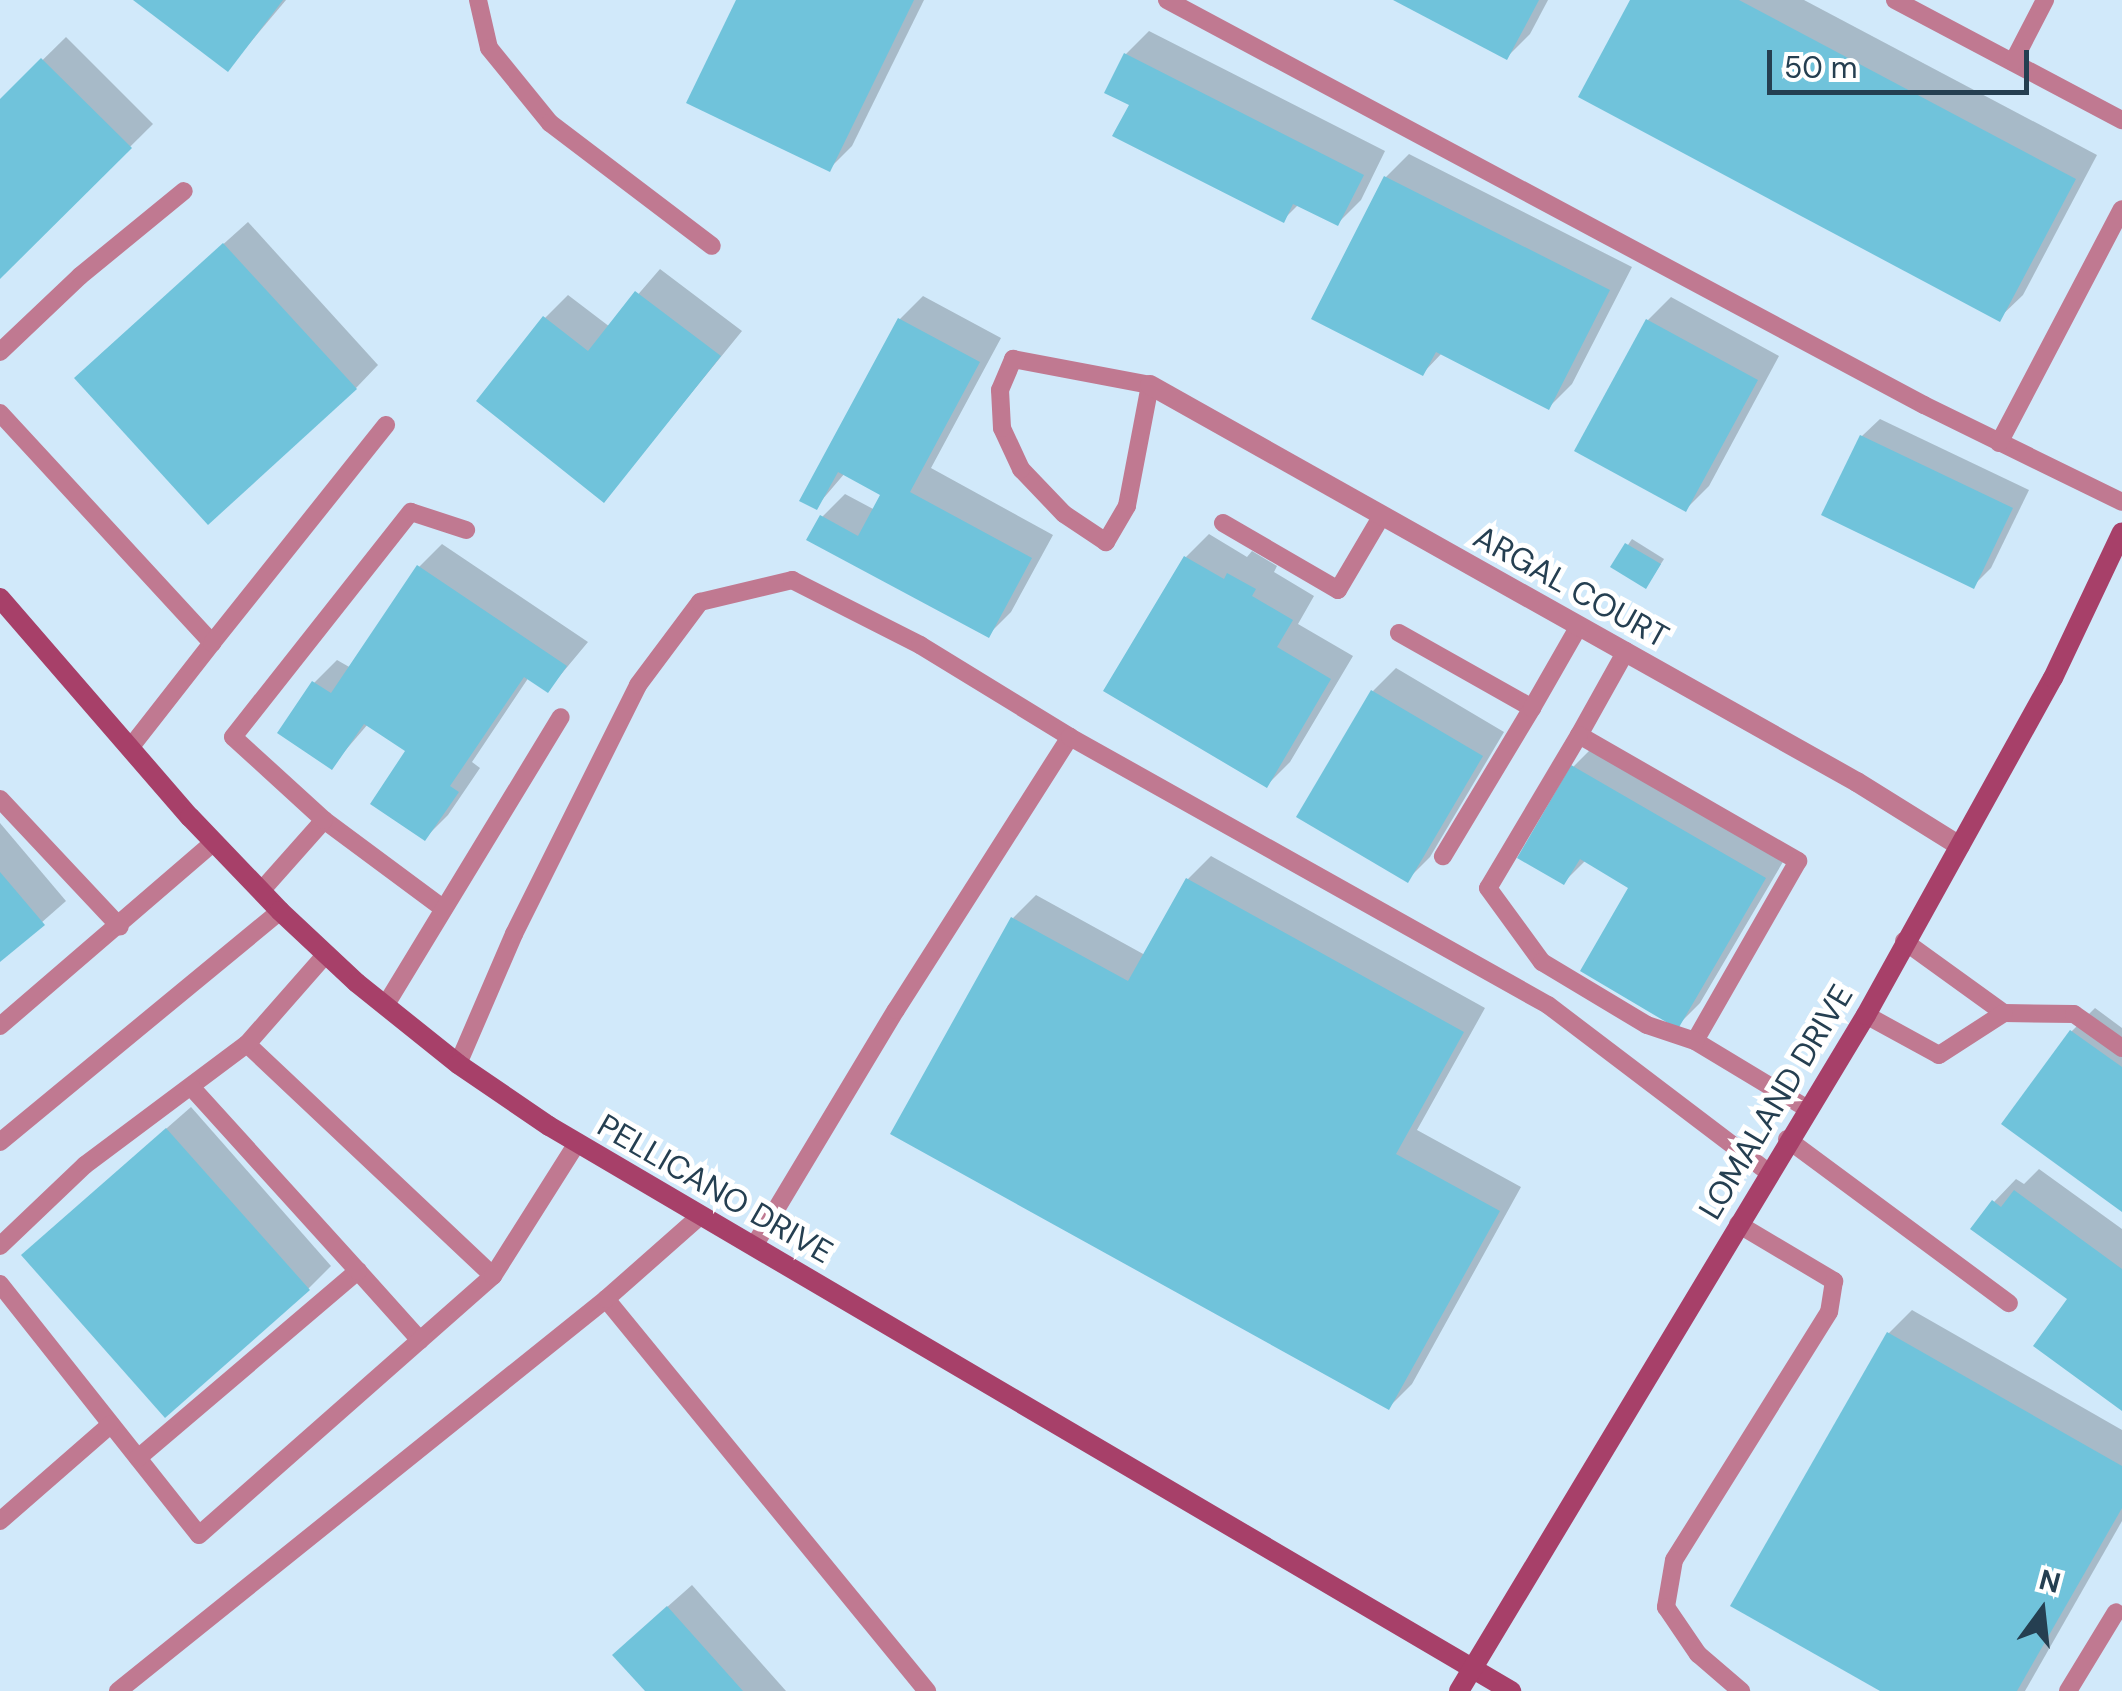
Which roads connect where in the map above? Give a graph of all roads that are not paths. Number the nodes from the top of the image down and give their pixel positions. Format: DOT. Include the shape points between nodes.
graph roads {
  1 [pos="478,0"];
  2 [pos="1168,0"];
  3 [pos="1895,0"];
  4 [pos="2044,0"];
  5 [pos="2014,62"];
  6 [pos="2122,120"];
  7 [pos="184,191"];
  8 [pos="2122,209"];
  9 [pos="712,246"];
  10 [pos="0,352"];
  11 [pos="1150,386"];
  12 [pos="0,412"];
  13 [pos="386,425"];
  14 [pos="1999,442"];
  15 [pos="2122,502"];
  16 [pos="1381,517"];
  17 [pos="1223,523"];
  18 [pos="466,530"];
  19 [pos="2122,532"];
  20 [pos="0,598"];
  21 [pos="1579,626"];
  22 [pos="1399,633"];
  23 [pos="212,643"];
  24 [pos="1626,651"];
  25 [pos="1532,708"];
  26 [pos="561,717"];
  27 [pos="1579,736"];
  28 [pos="1070,737"];
  29 [pos="130,748"];
  30 [pos="0,800"];
  31 [pos="324,820"];
  32 [pos="214,842"];
  33 [pos="1960,846"];
  34 [pos="1443,856"];
  35 [pos="261,891"];
  36 [pos="444,909"];
  37 [pos="280,911"];
  38 [pos="120,927"];
  39 [pos="1904,941"];
  40 [pos="326,954"];
  41 [pos="385,1006"];
  42 [pos="2004,1012"];
  43 [pos="1866,1015"];
  44 [pos="0,1026"];
  45 [pos="1695,1041"];
  46 [pos="247,1044"];
  47 [pos="2122,1048"];
  48 [pos="458,1064"];
  49 [pos="192,1088"];
  50 [pos="1806,1108"];
  51 [pos="1788,1139"];
  52 [pos="0,1142"];
  53 [pos="577,1142"];
  54 [pos="1768,1172"];
  55 [pos="700,1216"];
  56 [pos="1738,1224"];
  57 [pos="0,1246"];
  58 [pos="754,1246"];
  59 [pos="358,1272"];
  60 [pos="493,1276"];
  61 [pos="0,1284"];
  62 [pos="606,1299"];
  63 [pos="2009,1303"];
  64 [pos="420,1340"];
  65 [pos="111,1424"];
  66 [pos="138,1458"];
  67 [pos="0,1520"];
  68 [pos="2116,1612"];
  69 [pos="1473,1668"];
  70 [pos="118,1691"];
  71 [pos="927,1691"];
  72 [pos="1459,1691"];
  73 [pos="1511,1691"];
  74 [pos="1741,1691"];
  75 [pos="2068,1691"];
  1 -- 9 [label="lane" via="490,48 550,122"];
  2 -- 14 [label="lane"];
  3 -- 5 [label="lane"];
  4 -- 5 [label="lane"];
  5 -- 6 [label="lane"];
  7 -- 10 [label="lane"];
  8 -- 14 [label="lane"];
  11 -- 11 [label="lane" via="1013,359 1000,390 1002,428 1021,469 1064,514 1106,542 1127,506"];
  11 -- 16 [label="street, ARGAL COURT"];
  12 -- 23 [label="lane"];
  13 -- 23 [label="lane"];
  14 -- 15 [label="lane"];
  16 -- 17 [label="lane" via="1338,590"];
  16 -- 21 [label="street, ARGAL COURT"];
  18 -- 31 [label="lane" via="411,512 233,737"];
  19 -- 33 [label="street, LOMALAND DRIVE" via="2053,678"];
  20 -- 29 [label="street, PELLICANO DRIVE"];
  21 -- 24 [label="street, ARGAL COURT"];
  21 -- 25 [label="lane"];
  22 -- 25 [label="lane"];
  23 -- 29 [label="lane"];
  24 -- 27 [label="lane"];
  24 -- 33 [label="street, ARGAL COURT"];
  25 -- 34 [label="lane"];
  26 -- 36 [label="lane"];
  27 -- 45 [label="lane" via="1488,888 1542,962 1647,1025"];
  27 -- 45 [label="lane" via="1798,862"];
  28 -- 48 [label="lane" via="920,644 792,580 700,602 638,685 514,934"];
  28 -- 54 [label="lane" via="1548,1005"];
  28 -- 58 [label="lane"];
  29 -- 32 [label="street, PELLICANO DRIVE"];
  30 -- 38 [label="lane"];
  31 -- 35 [label="lane"];
  31 -- 36 [label="lane"];
  32 -- 35 [label="street, PELLICANO DRIVE"];
  32 -- 38 [label="lane"];
  33 -- 39 [label="street, LOMALAND DRIVE"];
  35 -- 37 [label="street, PELLICANO DRIVE"];
  36 -- 41 [label="lane"];
  37 -- 40 [label="street, PELLICANO DRIVE"];
  37 -- 52 [label="lane"];
  38 -- 44 [label="lane"];
  39 -- 42 [label="lane"];
  39 -- 43 [label="street, LOMALAND DRIVE"];
  40 -- 41 [label="street, PELLICANO DRIVE"];
  40 -- 46 [label="lane"];
  41 -- 48 [label="street, PELLICANO DRIVE"];
  42 -- 43 [label="lane" via="1939,1055"];
  42 -- 47 [label="lane" via="2074,1014"];
  43 -- 50 [label="street, LOMALAND DRIVE"];
  45 -- 50 [label="lane"];
  46 -- 49 [label="lane"];
  46 -- 60 [label="lane"];
  48 -- 53 [label="street, PELLICANO DRIVE"];
  49 -- 57 [label="lane" via="85,1165"];
  49 -- 59 [label="lane"];
  50 -- 51 [label="street, LOMALAND DRIVE"];
  51 -- 54 [label="street, LOMALAND DRIVE"];
  51 -- 63 [label="lane"];
  53 -- 55 [label="street, PELLICANO DRIVE"];
  53 -- 60 [label="lane"];
  54 -- 56 [label="street, LOMALAND DRIVE"];
  55 -- 58 [label="street, PELLICANO DRIVE"];
  55 -- 62 [label="lane"];
  56 -- 69 [label="street, LOMALAND DRIVE"];
  56 -- 74 [label="lane" via="1834,1281 1830,1312 1674,1560 1666,1608 1698,1654"];
  58 -- 69 [label="street, PELLICANO DRIVE"];
  59 -- 64 [label="lane"];
  59 -- 66 [label="lane"];
  60 -- 64 [label="lane"];
  61 -- 65 [label="lane"];
  62 -- 70 [label="lane"];
  62 -- 71 [label="lane"];
  64 -- 66 [label="lane" via="199,1535"];
  65 -- 66 [label="lane"];
  65 -- 67 [label="lane"];
  68 -- 75 [label="lane"];
  69 -- 72 [label="street, LOMALAND DRIVE"];
  69 -- 73 [label="street, PELLICANO DRIVE"];
}
